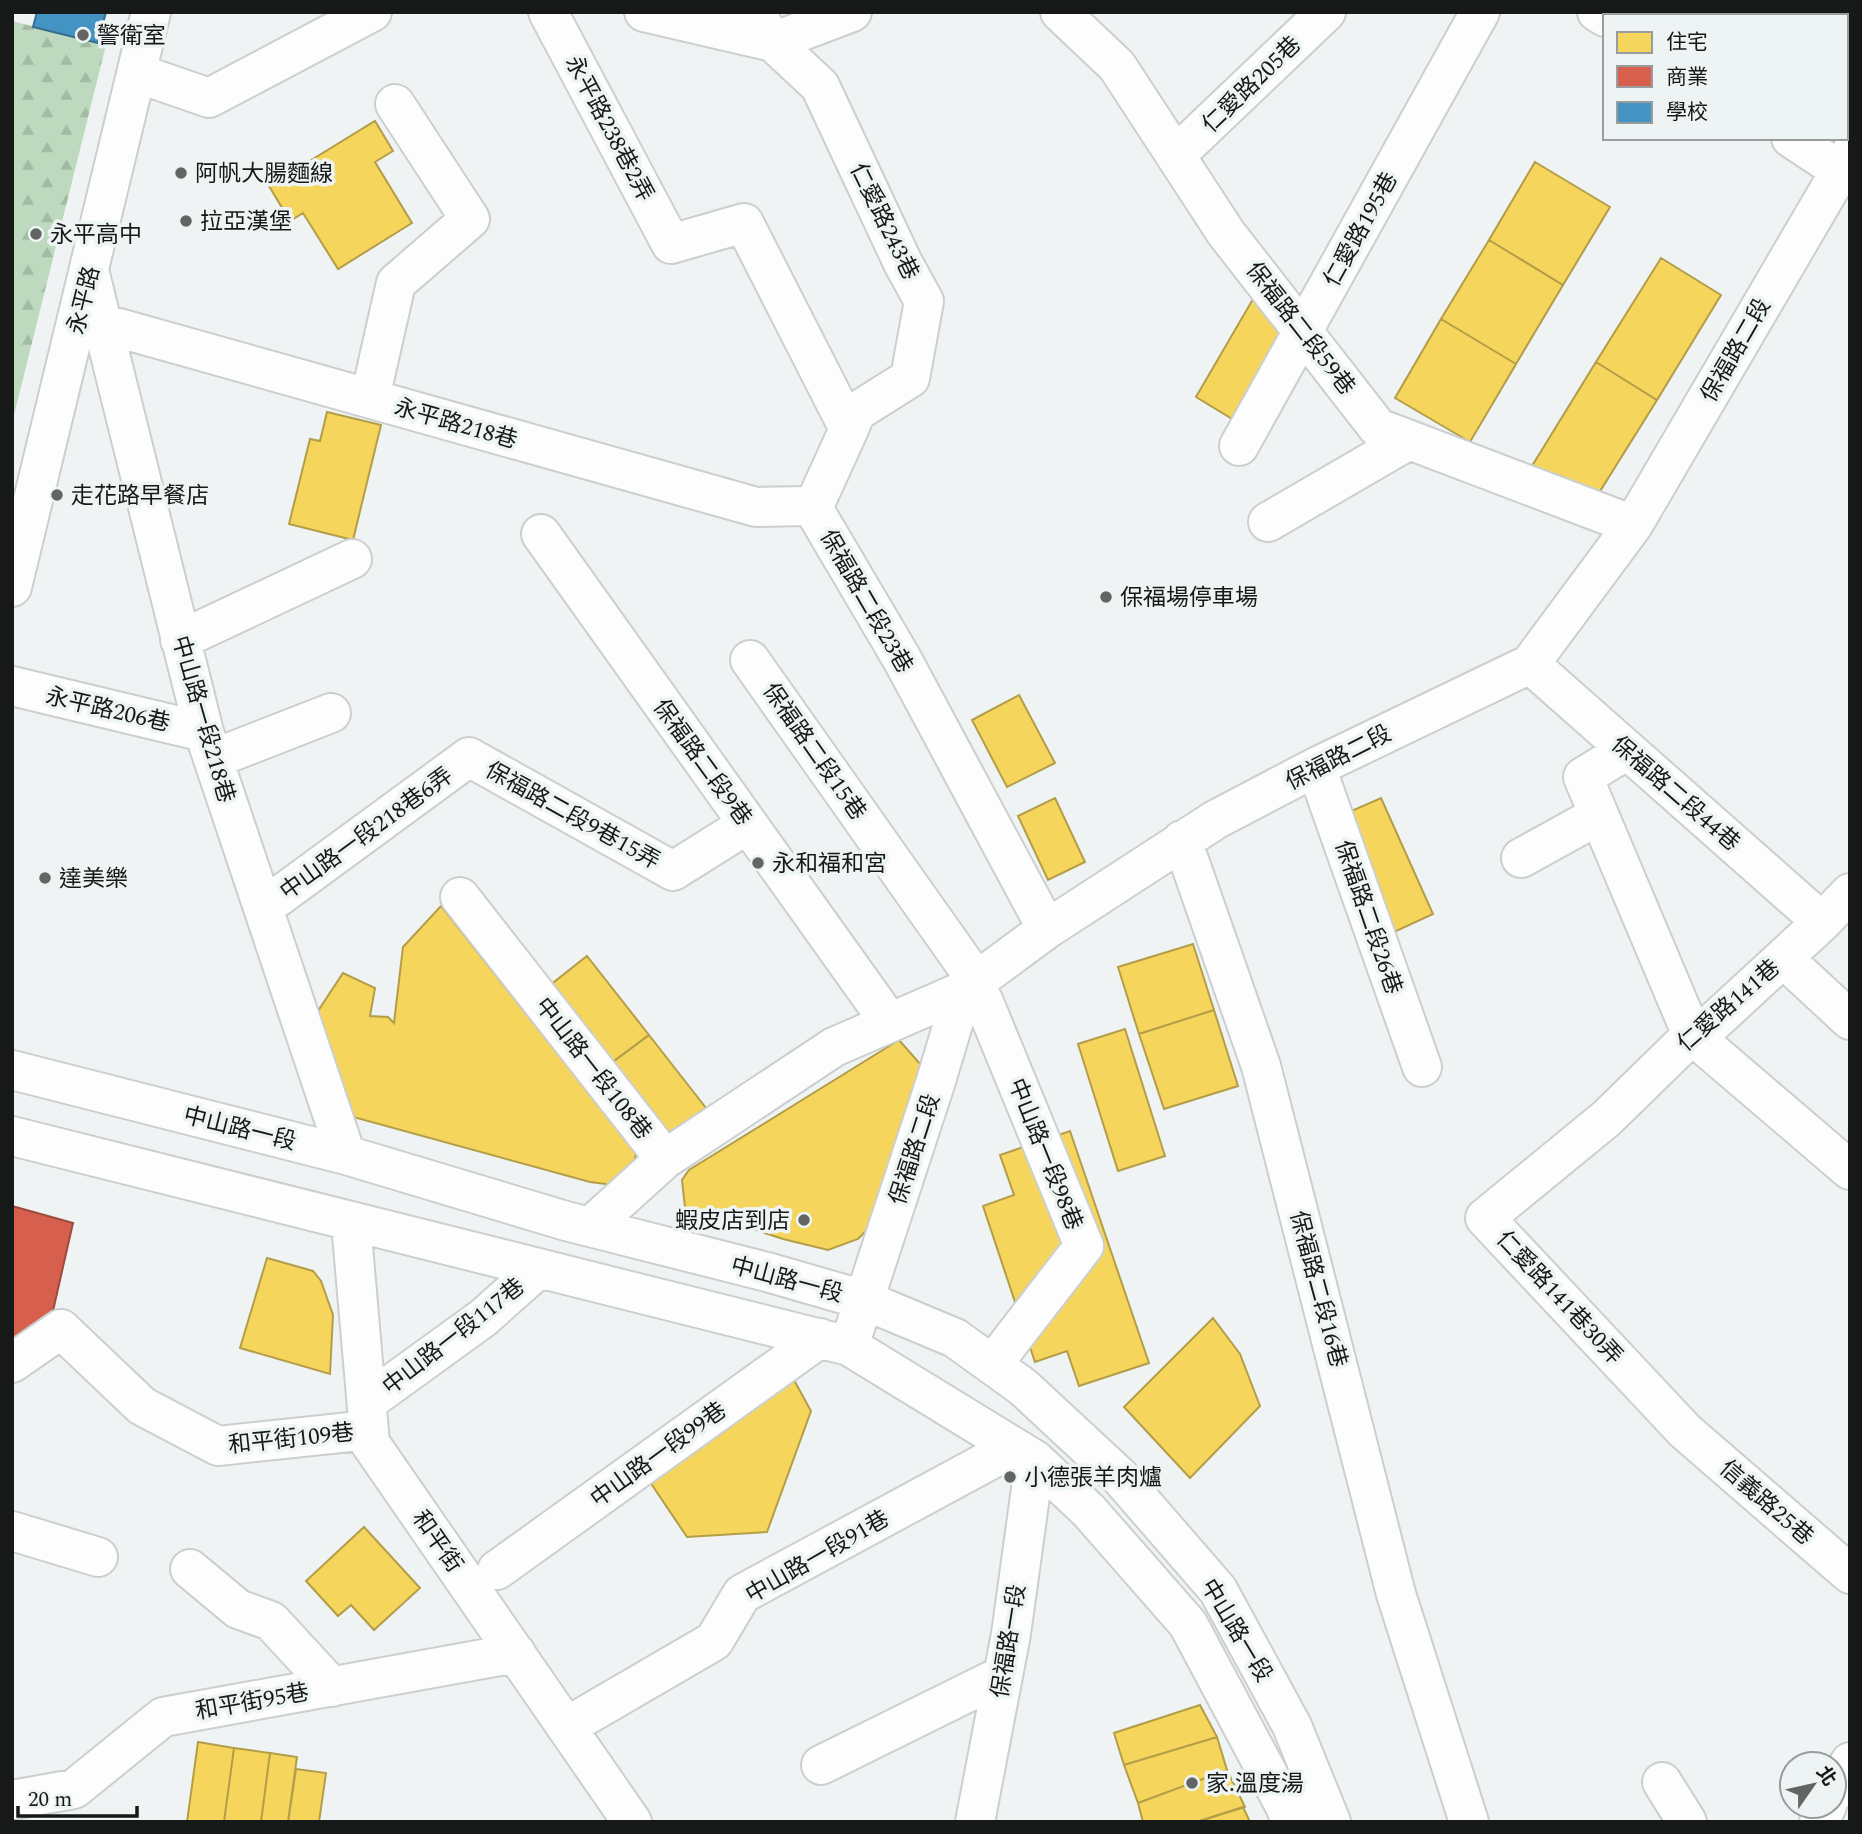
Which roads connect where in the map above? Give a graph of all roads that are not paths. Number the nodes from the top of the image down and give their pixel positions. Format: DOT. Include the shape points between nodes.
graph roads {
  1 [pos="151,12"];
  2 [pos="372,12"];
  3 [pos="548,12"];
  4 [pos="644,12"];
  5 [pos="852,12"];
  6 [pos="1060,12"];
  7 [pos="1326,12"];
  8 [pos="1480,12"];
  9 [pos="764,27"];
  10 [pos="137,73"];
  11 [pos="395,104"];
  12 [pos="1795,140"];
  13 [pos="1176,155"];
  14 [pos="1847,167"];
  15 [pos="90,274"];
  16 [pos="102,323"];
  17 [pos="1304,332"];
  18 [pos="370,398"];
  19 [pos="849,429"];
  20 [pos="1409,440"];
  21 [pos="1239,446"];
  22 [pos="813,508"];
  23 [pos="1268,523"];
  24 [pos="1633,525"];
  25 [pos="541,534"];
  26 [pos="352,559"];
  27 [pos="12,587"];
  28 [pos="180,640"];
  29 [pos="750,660"];
  30 [pos="1530,664"];
  31 [pos="12,686"];
  32 [pos="331,713"];
  33 [pos="208,746"];
  34 [pos="1627,750"];
  35 [pos="470,757"];
  36 [pos="1316,767"];
  37 [pos="1599,815"];
  38 [pos="748,824"];
  39 [pos="1182,840"];
  40 [pos="1521,858"];
  41 [pos="1850,893"];
  42 [pos="460,897"];
  43 [pos="263,908"];
  44 [pos="1822,922"];
  45 [pos="1048,929"];
  46 [pos="1783,958"];
  47 [pos="974,990"];
  48 [pos="1850,1020"];
  49 [pos="890,1023"];
  50 [pos="1692,1035"];
  51 [pos="1422,1067"];
  52 [pos="12,1070"];
  53 [pos="1607,1118"];
  54 [pos="12,1136"];
  55 [pos="346,1155"];
  56 [pos="665,1159"];
  57 [pos="1850,1170"];
  58 [pos="351,1223"];
  59 [pos="590,1227"];
  60 [pos="538,1269"];
  61 [pos="864,1300"];
  62 [pos="834,1342"];
  63 [pos="12,1363"];
  64 [pos="992,1364"];
  65 [pos="368,1416"];
  66 [pos="1685,1431"];
  67 [pos="1024,1454"];
  68 [pos="12,1531"];
  69 [pos="98,1557"];
  70 [pos="190,1570"];
  71 [pos="497,1570"];
  72 [pos="1850,1574"];
  73 [pos="516,1653"];
  74 [pos="1003,1675"];
  75 [pos="332,1687"];
  76 [pos="566,1727"];
  77 [pos="821,1765"];
  78 [pos="1662,1782"];
  79 [pos="12,1800"];
  80 [pos="632,1822"];
  81 [pos="975,1822"];
  82 [pos="1291,1822"];
  83 [pos="1331,1822"];
  84 [pos="1469,1822"];
  85 [pos="1687,1822"];
  1 -- 10 [label="street, 永平路"];
  2 -- 10 [label="street" via="209,98"];
  3 -- 19 [label="street, 永平路238巷2弄" via="671,244 744,223"];
  4 -- 9 [label="street"];
  5 -- 9 [label="street"];
  6 -- 13 [label="street, 保福路二段59巷" via="1118,66"];
  7 -- 13 [label="street, 仁愛路205巷"];
  8 -- 17 [label="street, 仁愛路195巷"];
  9 -- 19 [label="street, 仁愛路243巷" via="820,86 924,301 910,378 856,412"];
  10 -- 15 [label="street, 永平路"];
  11 -- 18 [label="street" via="470,219 396,283"];
  12 -- 14 [label="street"];
  13 -- 17 [label="street, 保福路二段59巷" via="1226,233"];
  14 -- 24 [label="street, 保福路二段"];
  15 -- 16 [label="street, 中山路一段218巷"];
  15 -- 27 [label="street, 永平路"];
  16 -- 18 [label="street, 永平路218巷"];
  16 -- 28 [label="street, 中山路一段218巷"];
  17 -- 20 [label="street, 保福路二段59巷" via="1378,428"];
  17 -- 21 [label="street, 仁愛路195巷"];
  18 -- 22 [label="street, 永平路218巷" via="756,507"];
  19 -- 22 [label="street, 保福路二段23巷"];
  20 -- 23 [label="street"];
  20 -- 24 [label="street, 保福路二段59巷"];
  22 -- 45 [label="street, 保福路二段23巷"];
  24 -- 30 [label="street, 保福路二段"];
  25 -- 38 [label="street, 保福路二段9巷"];
  26 -- 28 [label="street"];
  28 -- 33 [label="street, 中山路一段218巷"];
  29 -- 47 [label="street, 保福路二段15巷"];
  30 -- 34 [label="street, 保福路二段44巷"];
  30 -- 36 [label="street, 保福路二段"];
  31 -- 33 [label="street, 永平路206巷"];
  32 -- 33 [label="street"];
  33 -- 43 [label="street, 中山路一段218巷"];
  34 -- 37 [label="street" via="1583,777"];
  34 -- 44 [label="street, 保福路二段44巷"];
  35 -- 38 [label="street, 保福路二段9巷15弄" via="673,871"];
  35 -- 43 [label="street, 中山路一段218巷6弄"];
  36 -- 39 [label="street, 保福路二段" via="1209,808"];
  36 -- 51 [label="street, 保福路二段26巷"];
  37 -- 40 [label="street"];
  37 -- 50 [label="street"];
  38 -- 49 [label="street, 保福路二段9巷"];
  39 -- 45 [label="street, 保福路二段"];
  39 -- 84 [label="street, 保福路二段16巷" via="1261,1066 1396,1594"];
  41 -- 44 [label="street, 仁愛路141巷"];
  42 -- 56 [label="street, 中山路一段108巷"];
  43 -- 55 [label="street, 中山路一段218巷"];
  44 -- 46 [label="street, 仁愛路141巷"];
  45 -- 47 [label="street, 保福路二段"];
  46 -- 48 [label="street"];
  46 -- 50 [label="street, 仁愛路141巷" via="1706,1029"];
  47 -- 49 [label="street"];
  47 -- 61 [label="street, 保福路二段" via="935,1084"];
  47 -- 64 [label="street, 中山路一段98巷" via="1084,1246"];
  49 -- 56 [label="street" via="834,1047"];
  50 -- 53 [label="street, 仁愛路141巷"];
  50 -- 57 [label="street"];
  52 -- 55 [label="street, 中山路一段"];
  53 -- 66 [label="street, 仁愛路141巷30弄" via="1485,1218"];
  54 -- 58 [label="street, 中山路一段"];
  55 -- 59 [label="street, 中山路一段"];
  56 -- 59 [label="street, 中山路一段108巷"];
  58 -- 60 [label="street, 中山路一段"];
  58 -- 65 [label="street, 和平街"];
  59 -- 61 [label="street, 中山路一段"];
  60 -- 62 [label="street, 中山路一段"];
  60 -- 65 [label="street, 中山路一段117巷"];
  61 -- 62 [label="street, 保福路二段"];
  61 -- 64 [label="street, 中山路一段" via="955,1338"];
  62 -- 67 [label="street, 中山路一段"];
  62 -- 71 [label="street, 中山路一段99巷"];
  63 -- 65 [label="street, 和平街109巷" via="61,1329 142,1406 218,1446"];
  64 -- 83 [label="street, 中山路一段" via="1120,1477 1218,1590 1292,1726"];
  65 -- 73 [label="street, 和平街" via="370,1443"];
  66 -- 72 [label="street, 信義路25巷"];
  67 -- 74 [label="street, 保福路一段"];
  67 -- 76 [label="street, 中山路一段91巷" via="742,1594 714,1640"];
  67 -- 82 [label="street, 中山路一段" via="1089,1511 1188,1625"];
  68 -- 69 [label="street"];
  70 -- 75 [label="street" via="238,1609 271,1620"];
  73 -- 75 [label="street, 和平街95巷"];
  73 -- 76 [label="street, 和平街"];
  74 -- 77 [label="street"];
  74 -- 81 [label="street, 保福路一段"];
  75 -- 79 [label="street, 和平街95巷" via="163,1717 74,1789"];
  76 -- 80 [label="street, 和平街"];
  78 -- 85 [label="street"];
}
